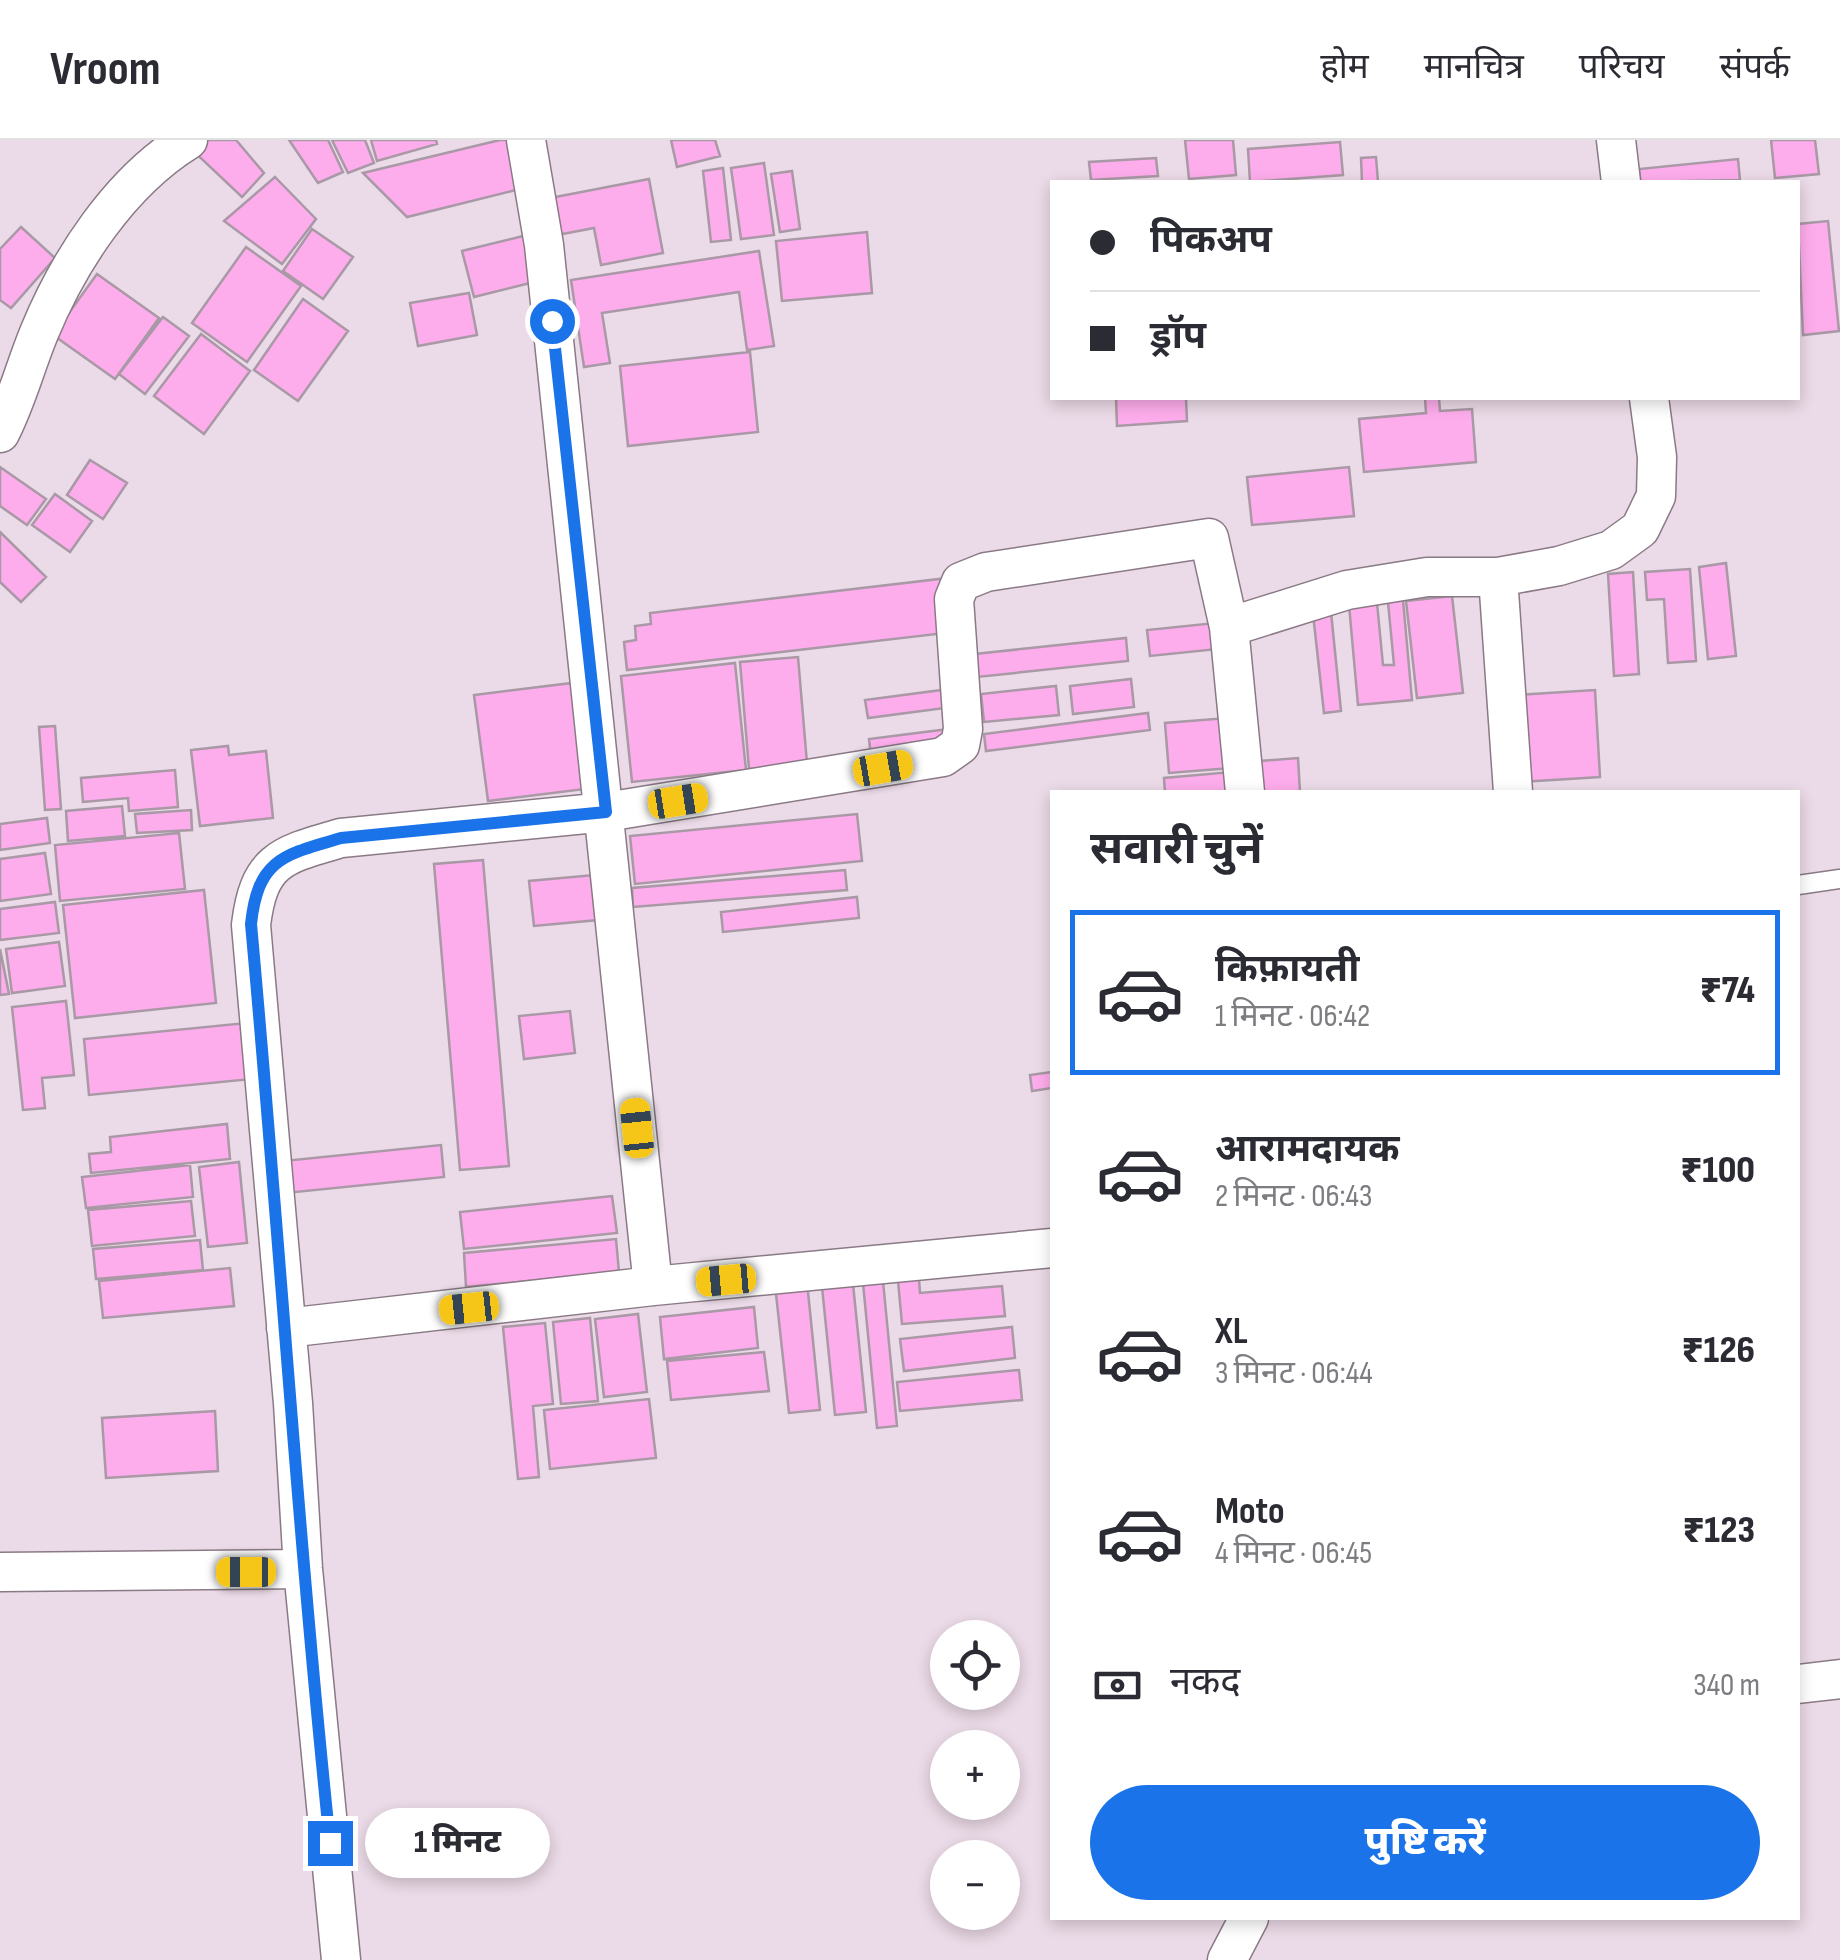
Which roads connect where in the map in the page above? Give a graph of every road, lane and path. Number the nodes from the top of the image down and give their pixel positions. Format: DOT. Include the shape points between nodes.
graph roads {
  1 [pos="526,140"];
  2 [pos="1616,140"];
  3 [pos="178,144"];
  4 [pos="1621,180"];
  5 [pos="1650,400"];
  6 [pos="0,434"];
  7 [pos="1498,577"];
  8 [pos="1230,627"];
  9 [pos="1245,790"];
  10 [pos="1513,790"];
  11 [pos="606,812"];
  12 [pos="1840,879"];
  13 [pos="1800,885"];
  14 [pos="1050,1248"];
  15 [pos="653,1286"];
  16 [pos="286,1328"];
  17 [pos="303,1570"];
  18 [pos="0,1572"];
  19 [pos="1840,1679"];
  20 [pos="1800,1684"];
  21 [pos="1248,1920"];
  22 [pos="341,1960"];
  23 [pos="1227,1960"];
  1 -- 11 [label="street" via="544,246"];
  2 -- 4 [label="street"];
  3 -- 6 [label="street" via="89,240 38,336"];
  5 -- 7 [label="street" via="1656,496 1640,529 1612,550"];
  7 -- 8 [label="street" via="1427,577 1347,590"];
  7 -- 10 [label="street"];
  8 -- 9 [label="street"];
  8 -- 11 [label="street" via="1209,538 986,572 960,582 954,600 963,729 960,745 942,758"];
  11 -- 15 [label="street"];
  11 -- 16 [label="street" via="341,838 274,864 255,888 251,924"];
  12 -- 13 [label="lane"];
  14 -- 15 [label="street"];
  15 -- 16 [label="street"];
  16 -- 17 [label="street"];
  17 -- 18 [label="street"];
  17 -- 22 [label="street"];
  19 -- 20 [label="street"];
  21 -- 23 [label="street"];
}
